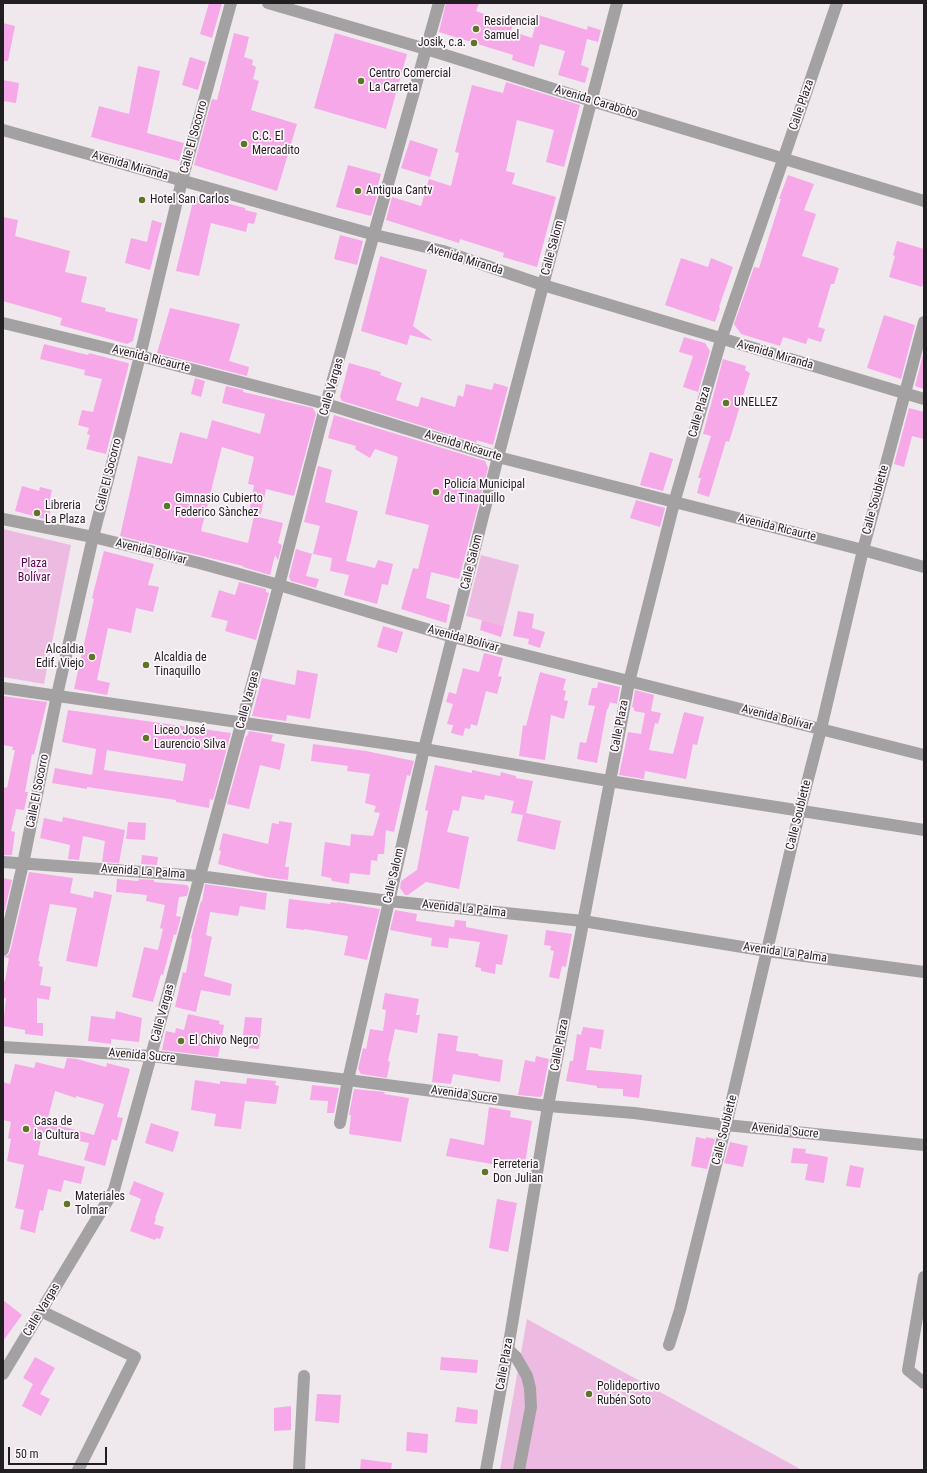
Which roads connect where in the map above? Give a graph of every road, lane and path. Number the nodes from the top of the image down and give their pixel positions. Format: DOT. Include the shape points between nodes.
graph roads {
  1 [pos="231,3"];
  2 [pos="268,3"];
  3 [pos="440,3"];
  4 [pos="617,3"];
  5 [pos="837,3"];
  6 [pos="426,49"];
  7 [pos="592,101"];
  8 [pos="3,130"];
  9 [pos="784,158"];
  10 [pos="182,180"];
  11 [pos="924,201"];
  12 [pos="375,236"];
  13 [pos="543,285"];
  14 [pos="924,322"];
  15 [pos="3,323"];
  16 [pos="721,340"];
  17 [pos="140,356"];
  18 [pos="905,393"];
  19 [pos="924,400"];
  20 [pos="326,404"];
  21 [pos="498,458"];
  22 [pos="674,503"];
  23 [pos="3,519"];
  24 [pos="93,538"];
  25 [pos="863,550"];
  26 [pos="924,567"];
  27 [pos="280,585"];
  28 [pos="453,637"];
  29 [pos="629,682"];
  30 [pos="3,688"];
  31 [pos="57,695"];
  32 [pos="242,723"];
  33 [pos="821,729"];
  34 [pos="424,749"];
  35 [pos="924,755"];
  36 [pos="610,781"];
  37 [pos="800,810"];
  38 [pos="924,830"];
  39 [pos="3,862"];
  40 [pos="23,864"];
  41 [pos="200,876"];
  42 [pos="388,901"];
  43 [pos="583,921"];
  44 [pos="3,950"];
  45 [pos="767,951"];
  46 [pos="924,972"];
  47 [pos="3,1047"];
  48 [pos="151,1056"];
  49 [pos="348,1080"];
  50 [pos="548,1106"];
  51 [pos="340,1123"];
  52 [pos="726,1126"];
  53 [pos="924,1145"];
  54 [pos="924,1277"];
  55 [pos="41,1311"];
  56 [pos="669,1345"];
  57 [pos="508,1349"];
  58 [pos="3,1374"];
  59 [pos="304,1376"];
  60 [pos="924,1383"];
  61 [pos="78,1470"];
  62 [pos="299,1470"];
  63 [pos="486,1470"];
  64 [pos="519,1470"];
  1 -- 10 [label="street, Calle El Socorro"];
  2 -- 6 [label="street, Avenida Carabobo"];
  3 -- 6 [label="street, Calle Vargas"];
  4 -- 7 [label="street, Calle Salom"];
  5 -- 9 [label="street, Calle Plaza"];
  6 -- 7 [label="street, Avenida Carabobo"];
  6 -- 12 [label="street, Calle Vargas"];
  7 -- 9 [label="street, Avenida Carabobo"];
  7 -- 13 [label="street, Calle Salom"];
  8 -- 10 [label="street, Avenida Miranda"];
  9 -- 11 [label="street, Avenida Carabobo"];
  9 -- 16 [label="street, Calle Plaza"];
  10 -- 12 [label="street, Avenida Miranda"];
  10 -- 17 [label="street, Calle El Socorro"];
  12 -- 13 [label="street, Avenida Miranda" via="443,251"];
  12 -- 20 [label="street, Calle Vargas"];
  13 -- 16 [label="street, Avenida Miranda"];
  13 -- 21 [label="street, Calle Salom"];
  14 -- 18 [label="street, Calle Soublette"];
  15 -- 17 [label="street, Avenida Ricaurte"];
  16 -- 18 [label="street, Avenida Miranda"];
  16 -- 22 [label="street, Calle Plaza"];
  17 -- 20 [label="street, Avenida Ricaurte"];
  17 -- 24 [label="street, Calle El Socorro"];
  18 -- 19 [label="street, Avenida Miranda"];
  18 -- 25 [label="street, Calle Soublette"];
  20 -- 21 [label="street, Avenida Ricaurte"];
  20 -- 27 [label="street, Calle Vargas"];
  21 -- 22 [label="street, Avenida Ricaurte"];
  21 -- 28 [label="street, Calle Salom"];
  22 -- 25 [label="street, Avenida Ricaurte"];
  22 -- 29 [label="street, Calle Plaza"];
  23 -- 24 [label="street, Avenida Bolívar"];
  24 -- 27 [label="street, Avenida Bolívar"];
  24 -- 31 [label="street, Calle El Socorro"];
  25 -- 26 [label="street, Avenida Ricaurte"];
  25 -- 33 [label="street, Calle Soublette"];
  27 -- 28 [label="street, Avenida Bolívar"];
  27 -- 32 [label="street, Calle Vargas"];
  28 -- 29 [label="street, Avenida Bolívar"];
  28 -- 34 [label="street, Calle Salom"];
  29 -- 33 [label="street, Avenida Bolívar"];
  29 -- 36 [label="street, Calle Plaza"];
  30 -- 31 [label="street"];
  31 -- 32 [label="street"];
  31 -- 40 [label="street, Calle El Socorro"];
  32 -- 34 [label="street"];
  32 -- 41 [label="street, Calle Vargas"];
  33 -- 35 [label="street, Avenida Bolívar"];
  33 -- 37 [label="street, Calle Soublette"];
  34 -- 36 [label="street"];
  34 -- 42 [label="street, Calle Salom"];
  36 -- 37 [label="street"];
  36 -- 43 [label="street, Calle Plaza"];
  37 -- 38 [label="street"];
  37 -- 45 [label="street, Calle Soublette"];
  39 -- 40 [label="street, Avenida La Palma"];
  40 -- 41 [label="street, Avenida La Palma"];
  40 -- 44 [label="street, Calle El Socorro"];
  41 -- 42 [label="street, Avenida La Palma"];
  41 -- 48 [label="street, Calle Vargas"];
  42 -- 43 [label="street, Avenida La Palma"];
  42 -- 49 [label="street, Calle Salom"];
  43 -- 45 [label="street, Avenida La Palma"];
  43 -- 50 [label="street, Calle Plaza"];
  45 -- 46 [label="street, Avenida La Palma"];
  45 -- 52 [label="street, Calle Soublette"];
  47 -- 48 [label="street, Avenida Sucre"];
  48 -- 49 [label="street, Avenida Sucre"];
  48 -- 55 [label="street, Calle Vargas" via="114,1190"];
  49 -- 50 [label="street, Avenida Sucre"];
  49 -- 51 [label="street, Calle Salom"];
  50 -- 52 [label="street, Avenida Sucre" via="634,1113"];
  50 -- 57 [label="street, Calle Plaza"];
  52 -- 53 [label="street, Avenida Sucre"];
  52 -- 56 [label="street, Calle Soublette"];
  54 -- 60 [label="street" via="908,1370"];
  55 -- 58 [label="street, Calle Vargas"];
  55 -- 61 [label="street" via="135,1357"];
  57 -- 63 [label="street, Calle Plaza"];
  57 -- 64 [label="street" via="520,1363 530,1388 531,1407"];
  59 -- 62 [label="street"];
}
